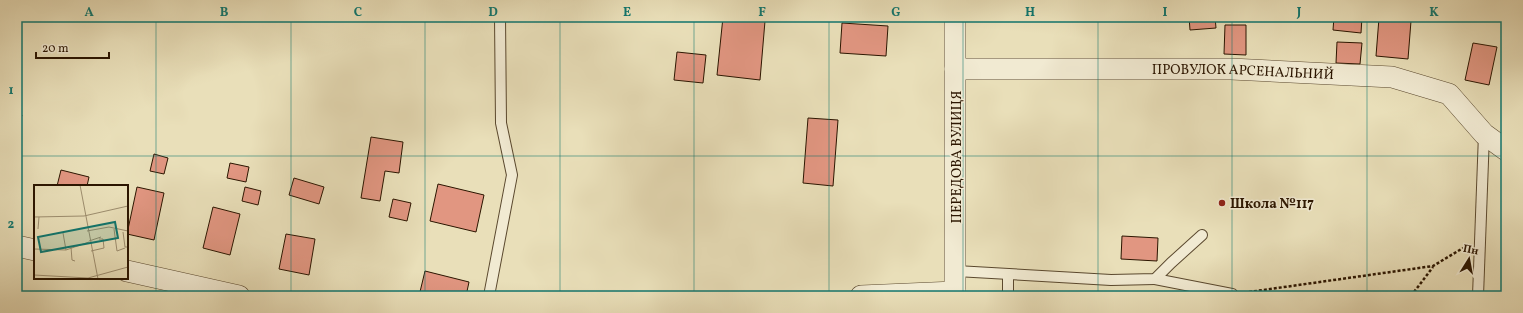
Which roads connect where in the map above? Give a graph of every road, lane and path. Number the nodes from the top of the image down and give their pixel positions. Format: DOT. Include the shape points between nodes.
graph roads {
  1 [pos="500,17"];
  2 [pos="955,17"];
  3 [pos="955,69"];
  4 [pos="1484,134"];
  5 [pos="1506,150"];
  6 [pos="1202,235"];
  7 [pos="1480,237"];
  8 [pos="17,246"];
  9 [pos="34,250"];
  10 [pos="1433,266"];
  11 [pos="128,271"];
  12 [pos="956,272"];
  13 [pos="1008,275"];
  14 [pos="1155,279"];
  15 [pos="955,294"];
  16 [pos="1232,295"];
  17 [pos="239,296"];
  18 [pos="489,296"];
  19 [pos="861,296"];
  20 [pos="1008,296"];
  21 [pos="1411,296"];
  22 [pos="1478,296"];
  1 -- 18 [label="lane" via="501,123 512,175"];
  2 -- 3 [label="street, ПЕРЕДОВА ВУЛИЦЯ"];
  3 -- 4 [label="street, ПРОВУЛОК АРСЕНАЛЬНИЙ" via="1231,69 1392,77 1449,94"];
  3 -- 12 [label="street, ПЕРЕДОВА ВУЛИЦЯ"];
  4 -- 5 [label="street, ПРОВУЛОК АРСЕНАЛЬНИЙ"];
  4 -- 7 [label="lane"];
  6 -- 14 [label="lane"];
  7 -- 10 [label="path"];
  7 -- 22 [label="lane"];
  8 -- 9 [label="street"];
  10 -- 16 [label="path"];
  10 -- 21 [label="path"];
  11 -- 17 [label="street"];
  12 -- 13 [label="lane"];
  12 -- 15 [label="street, ПЕРЕДОВА ВУЛИЦЯ"];
  13 -- 14 [label="lane" via="1112,280"];
  13 -- 20 [label="lane"];
  14 -- 16 [label="lane"];
  15 -- 19 [label="street"];
}
